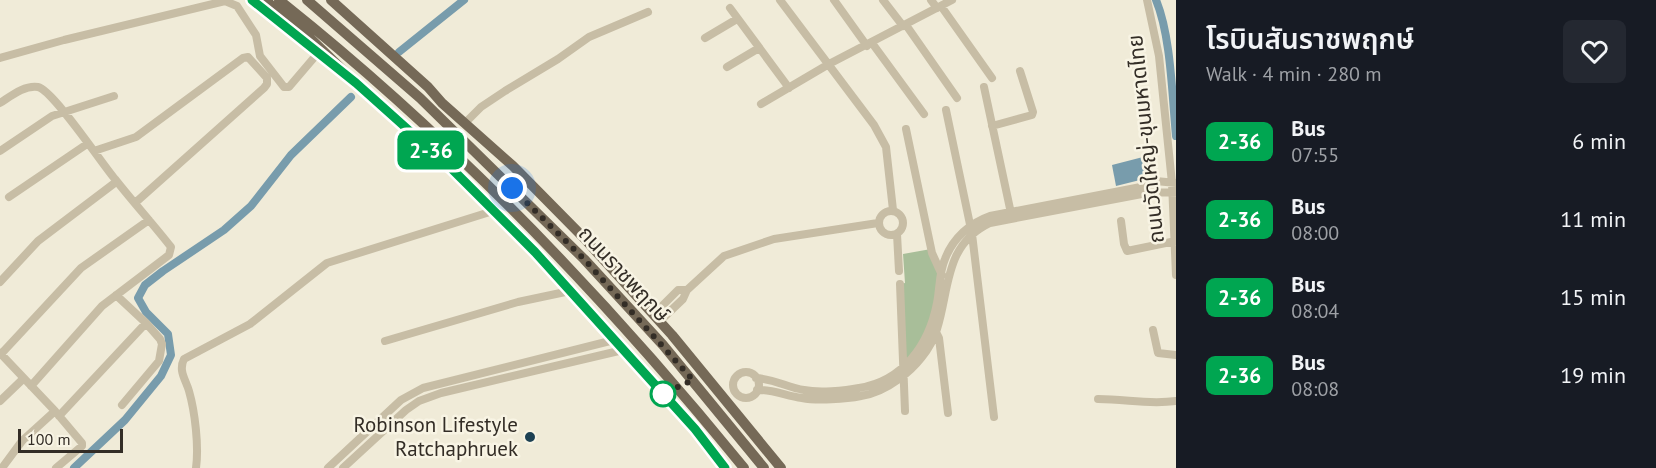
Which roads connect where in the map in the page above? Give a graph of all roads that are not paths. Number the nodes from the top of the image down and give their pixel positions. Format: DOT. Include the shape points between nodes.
graph roads {
  1 [pos="252,0"];
  2 [pos="265,0"];
  3 [pos="279,0"];
  4 [pos="307,0"];
  5 [pos="331,0"];
  6 [pos="780,0"];
  7 [pos="834,0"];
  8 [pos="883,0"];
  9 [pos="931,0"];
  10 [pos="951,0"];
  11 [pos="1147,0"];
  12 [pos="939,7"];
  13 [pos="730,8"];
  14 [pos="648,12"];
  15 [pos="737,19"];
  16 [pos="904,26"];
  17 [pos="705,38"];
  18 [pos="870,45"];
  19 [pos="759,48"];
  20 [pos="318,53"];
  21 [pos="0,58"];
  22 [pos="829,64"];
  23 [pos="726,67"];
  24 [pos="1020,71"];
  25 [pos="992,78"];
  26 [pos="397,79"];
  27 [pos="356,83"];
  28 [pos="984,87"];
  29 [pos="789,88"];
  30 [pos="114,96"];
  31 [pos="957,98"];
  32 [pos="0,103"];
  33 [pos="442,103"];
  34 [pos="761,104"];
  35 [pos="946,110"];
  36 [pos="63,111"];
  37 [pos="924,114"];
  38 [pos="466,122"];
  39 [pos="992,126"];
  40 [pos="906,129"];
  41 [pos="87,144"];
  42 [pos="0,151"];
  43 [pos="94,151"];
  44 [pos="1174,157"];
  45 [pos="116,182"];
  46 [pos="486,185"];
  47 [pos="1174,187"];
  48 [pos="1147,190"];
  49 [pos="9,197"];
  50 [pos="135,202"];
  51 [pos="893,210"];
  52 [pos="494,211"];
  53 [pos="1011,216"];
  54 [pos="149,220"];
  55 [pos="1121,221"];
  56 [pos="878,223"];
  57 [pos="971,230"];
  58 [pos="897,234"];
  59 [pos="1175,241"];
  60 [pos="535,252"];
  61 [pos="899,271"];
  62 [pos="1176,275"];
  63 [pos="945,276"];
  64 [pos="0,282"];
  65 [pos="900,284"];
  66 [pos="570,291"];
  67 [pos="116,295"];
  68 [pos="657,318"];
  69 [pos="146,323"];
  70 [pos="934,330"];
  71 [pos="1153,330"];
  72 [pos="614,340"];
  73 [pos="386,341"];
  74 [pos="623,350"];
  75 [pos="0,353"];
  76 [pos="1176,355"];
  77 [pos="903,372"];
  78 [pos="756,378"];
  79 [pos="23,379"];
  80 [pos="440,384"];
  81 [pos="733,385"];
  82 [pos="31,386"];
  83 [pos="718,389"];
  84 [pos="757,390"];
  85 [pos="441,393"];
  86 [pos="1098,399"];
  87 [pos="0,401"];
  88 [pos="1176,401"];
  89 [pos="122,405"];
  90 [pos="905,411"];
  91 [pos="948,413"];
  92 [pos="57,414"];
  93 [pos="994,417"];
  94 [pos="695,429"];
  95 [pos="2,468"];
  96 [pos="56,468"];
  97 [pos="196,468"];
  98 [pos="328,468"];
  99 [pos="343,468"];
  100 [pos="725,468"];
  101 [pos="738,468"];
  102 [pos="744,468"];
  103 [pos="764,468"];
  104 [pos="781,468"];
  1 -- 20 [label="main road"];
  2 -- 27 [label="main road"];
  3 -- 46 [label="main road, ถนนราชพฤกษ์" via="361,67"];
  4 -- 26 [label="main road, ถนนราชพฤกษ์"];
  5 -- 33 [label="main road"];
  6 -- 22 [label="street"];
  7 -- 18 [label="street"];
  8 -- 16 [label="street"];
  9 -- 12 [label="street"];
  10 -- 12 [label="street"];
  11 -- 44 [label="street, ถนนวัดใหญ่-ขุนมหาดไทย"];
  12 -- 16 [label="street"];
  12 -- 25 [label="street"];
  13 -- 15 [label="street"];
  14 -- 38 [label="street" via="589,37 481,107"];
  15 -- 17 [label="street"];
  15 -- 19 [label="street"];
  16 -- 18 [label="street"];
  16 -- 31 [label="street"];
  18 -- 22 [label="street"];
  18 -- 37 [label="street"];
  19 -- 23 [label="street"];
  19 -- 29 [label="street"];
  20 -- 21 [label="street" via="289,87 284,87 260,56 256,35 237,6 225,1"];
  20 -- 27 [label="main road"];
  22 -- 29 [label="street"];
  22 -- 51 [label="street" via="886,147"];
  24 -- 39 [label="street" via="1032,115"];
  26 -- 33 [label="main road"];
  26 -- 103 [label="main road, ถนนราชพฤกษ์" via="584,259 663,345"];
  27 -- 52 [label="main road"];
  28 -- 39 [label="street"];
  29 -- 34 [label="street"];
  30 -- 36 [label="street"];
  32 -- 36 [label="street" via="23,89 37,87"];
  33 -- 38 [label="main road, ถนนราชพฤกษ์"];
  35 -- 57 [label="street"];
  36 -- 41 [label="street"];
  36 -- 42 [label="street"];
  38 -- 68 [label="main road, ถนนราชพฤกษ์" via="576,230"];
  39 -- 53 [label="street"];
  40 -- 63 [label="street" via="932,253"];
  41 -- 43 [label="street"];
  41 -- 49 [label="street"];
  43 -- 45 [label="street"];
  43 -- 50 [label="street" via="136,137 243,58 248,57 267,78 264,88"];
  44 -- 47 [label="street, ถนนวัดใหญ่-ขุนมหาดไทย"];
  45 -- 50 [label="street"];
  45 -- 64 [label="street" via="38,241"];
  46 -- 60 [label="main road"];
  46 -- 102 [label="main road, ถนนราชพฤกษ์" via="610,310"];
  47 -- 48 [label="street"];
  47 -- 48 [label="street" via="1156,181"];
  47 -- 59 [label="street, ถนนวัดใหญ่-ขุนมหาดไทย"];
  48 -- 53 [label="street"];
  50 -- 54 [label="street"];
  51 -- 56 [label="street" via="882,214"];
  51 -- 58 [label="street" via="901,215 903,223"];
  52 -- 60 [label="main road"];
  52 -- 97 [label="street" via="327,263 255,321 184,359 181,369 191,400"];
  53 -- 57 [label="street" via="990,216"];
  54 -- 67 [label="street" via="171,251"];
  54 -- 75 [label="street" via="81,268"];
  55 -- 59 [label="street" via="1126,251"];
  56 -- 58 [label="street" via="886,234"];
  56 -- 68 [label="street" via="774,239 724,256 687,290 678,290"];
  57 -- 63 [label="street" via="956,241 945,259"];
  57 -- 93 [label="street"];
  58 -- 61 [label="street"];
  59 -- 62 [label="street, ถนนวัดใหญ่-ขุนมหาดไทย"];
  60 -- 66 [label="main road"];
  63 -- 70 [label="street"];
  65 -- 77 [label="street"];
  66 -- 72 [label="main road"];
  66 -- 73 [label="street" via="518,302"];
  67 -- 69 [label="street"];
  67 -- 82 [label="street"];
  68 -- 83 [label="main road, ถนนราชพฤกษ์"];
  69 -- 89 [label="street" via="160,339 162,351 159,361"];
  69 -- 92 [label="street"];
  70 -- 77 [label="street"];
  70 -- 91 [label="street" via="939,338"];
  71 -- 76 [label="street" via="1158,353"];
  72 -- 74 [label="main road"];
  72 -- 80 [label="street"];
  74 -- 85 [label="street"];
  74 -- 94 [label="main road"];
  75 -- 79 [label="street"];
  77 -- 78 [label="street" via="858,388 804,390"];
  77 -- 84 [label="street" via="886,388 862,396 804,399 775,390"];
  77 -- 90 [label="street"];
  78 -- 81 [label="street" via="742,373"];
  78 -- 84 [label="street"];
  79 -- 82 [label="street"];
  79 -- 87 [label="street"];
  80 -- 85 [label="street"];
  80 -- 98 [label="street" via="402,400"];
  81 -- 83 [label="street"];
  81 -- 84 [label="street" via="743,397"];
  82 -- 92 [label="street"];
  83 -- 104 [label="main road, ถนนราชพฤกษ์"];
  85 -- 99 [label="street" via="406,410"];
  86 -- 88 [label="street" via="1156,404"];
  92 -- 95 [label="street" via="22,441"];
  92 -- 96 [label="street" via="82,444"];
  94 -- 100 [label="main road"];
  94 -- 101 [label="main road"];
}
